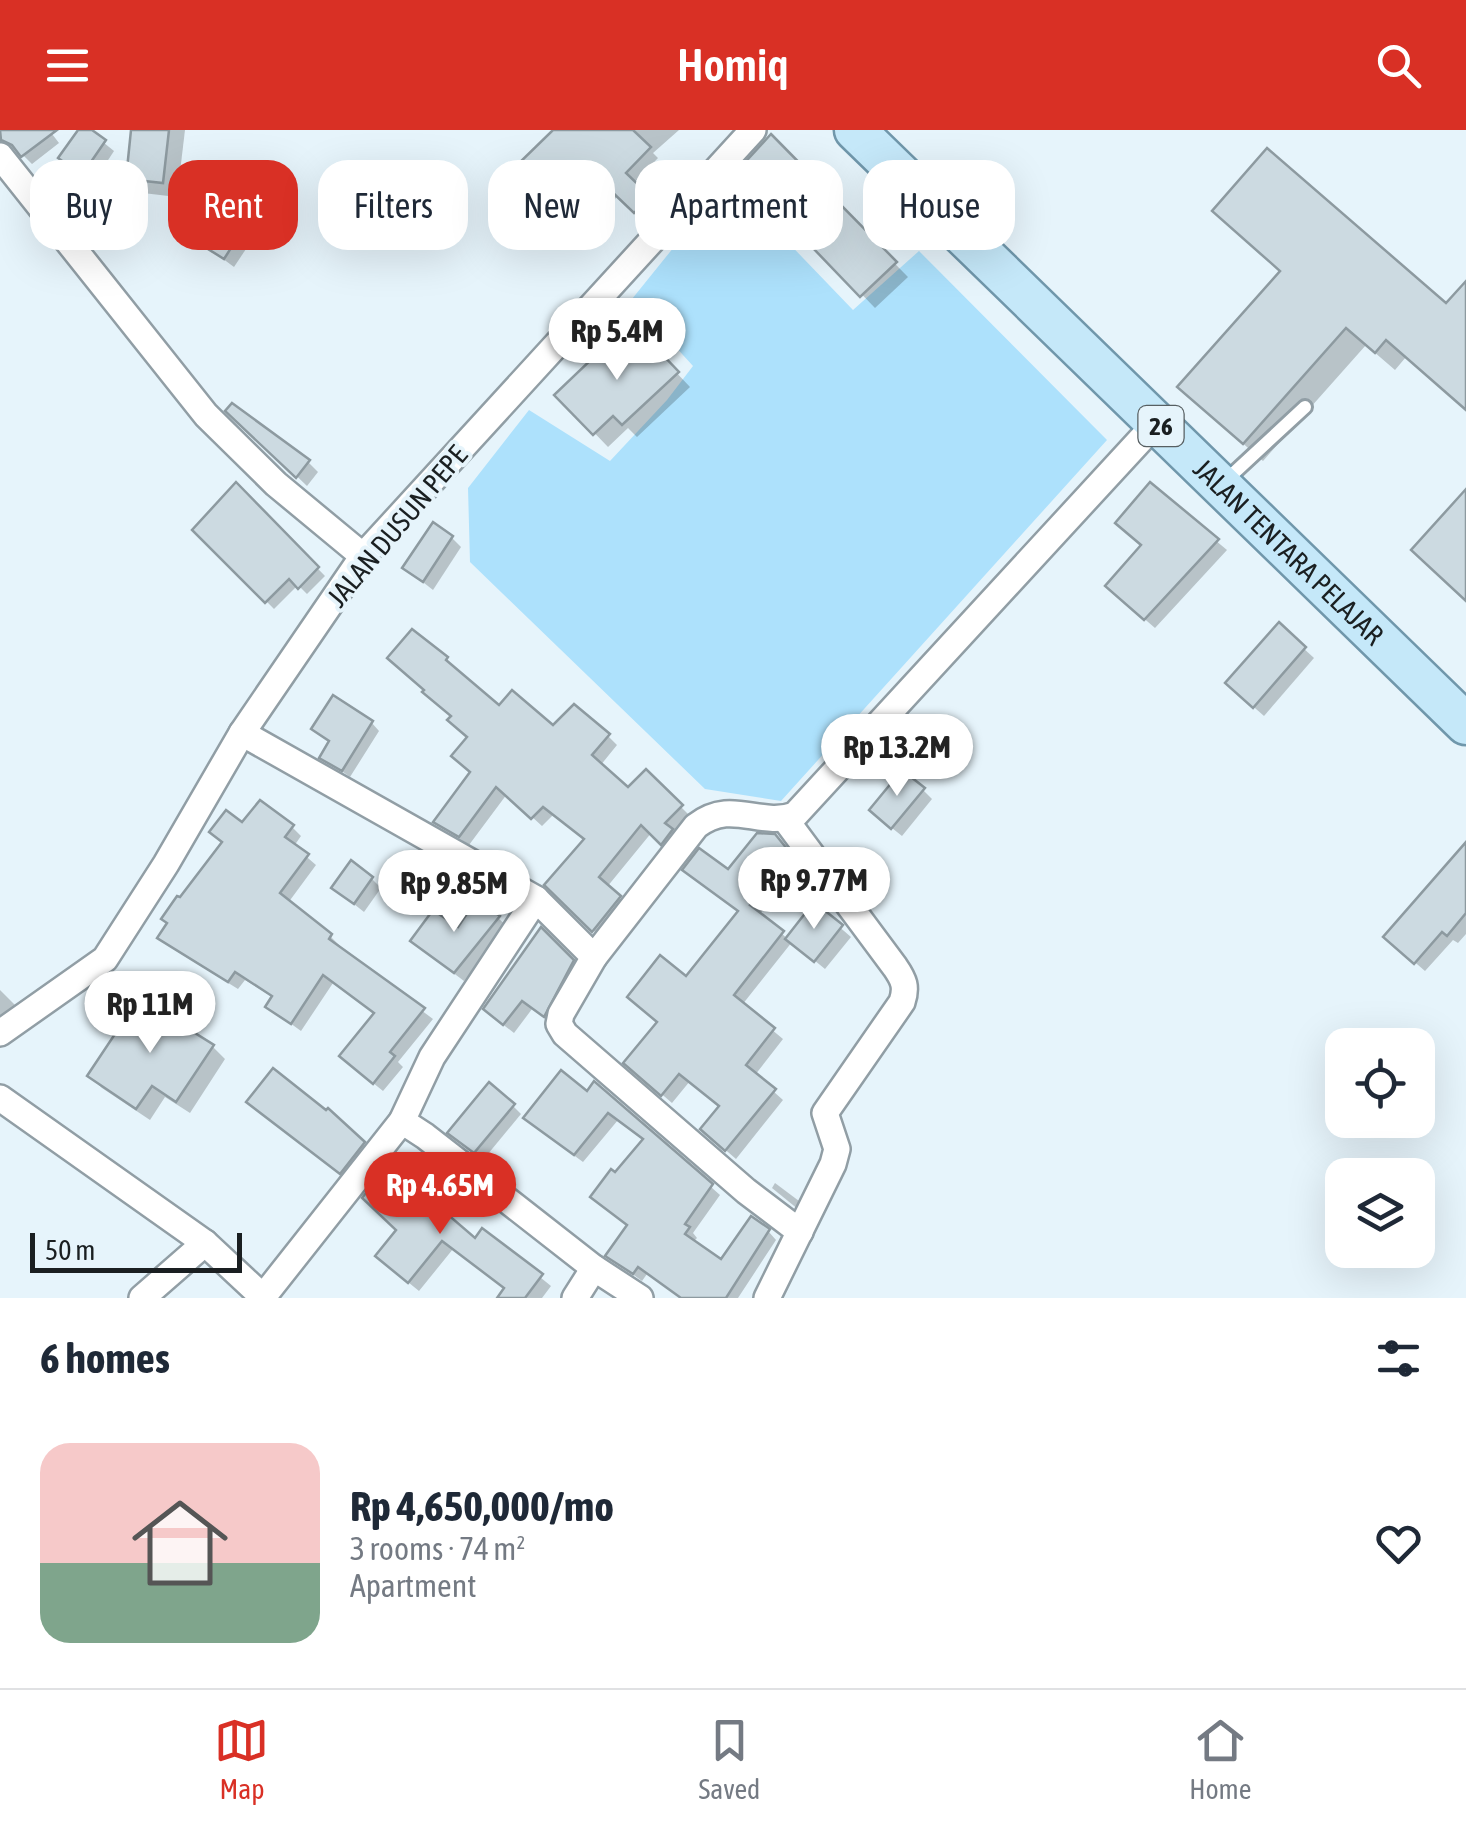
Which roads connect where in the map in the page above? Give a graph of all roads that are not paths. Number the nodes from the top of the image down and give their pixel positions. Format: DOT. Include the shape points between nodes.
graph roads {
  1 [pos="753,130"];
  2 [pos="855,130"];
  3 [pos="0,156"];
  4 [pos="1305,407"];
  5 [pos="1157,422"];
  6 [pos="1222,484"];
  7 [pos="363,556"];
  8 [pos="1466,724"];
  9 [pos="242,733"];
  10 [pos="785,819"];
  11 [pos="536,899"];
  12 [pos="594,956"];
  13 [pos="0,1033"];
  14 [pos="0,1098"];
  15 [pos="402,1121"];
  16 [pos="800,1232"];
  17 [pos="204,1243"];
  18 [pos="594,1268"];
  19 [pos="142,1298"];
  20 [pos="264,1298"];
  21 [pos="575,1298"];
  22 [pos="640,1298"];
  23 [pos="767,1298"];
  1 -- 7 [label="street, JALAN DUSUN PEPE"];
  2 -- 5 [label="main road, JALAN TENTARA PELAJAR / 26"];
  3 -- 7 [label="street" via="206,415"];
  4 -- 6 [label="lane"];
  5 -- 6 [label="main road, JALAN TENTARA PELAJAR / 26"];
  5 -- 10 [label="street"];
  6 -- 8 [label="main road, JALAN TENTARA PELAJAR / 26"];
  7 -- 9 [label="street, JALAN DUSUN PEPE"];
  9 -- 11 [label="street"];
  9 -- 13 [label="street, JALAN DUSUN PEPE" via="105,959"];
  10 -- 12 [label="street" via="730,812 707,817"];
  10 -- 16 [label="street" via="896,967 905,992 825,1113 837,1149"];
  11 -- 12 [label="street"];
  11 -- 15 [label="street" via="432,1057"];
  12 -- 16 [label="street" via="561,1014 565,1034"];
  14 -- 17 [label="street"];
  15 -- 18 [label="street"];
  15 -- 20 [label="street"];
  16 -- 23 [label="street"];
  17 -- 19 [label="street"];
  17 -- 20 [label="street"];
  18 -- 21 [label="street"];
  18 -- 22 [label="street"];
}
